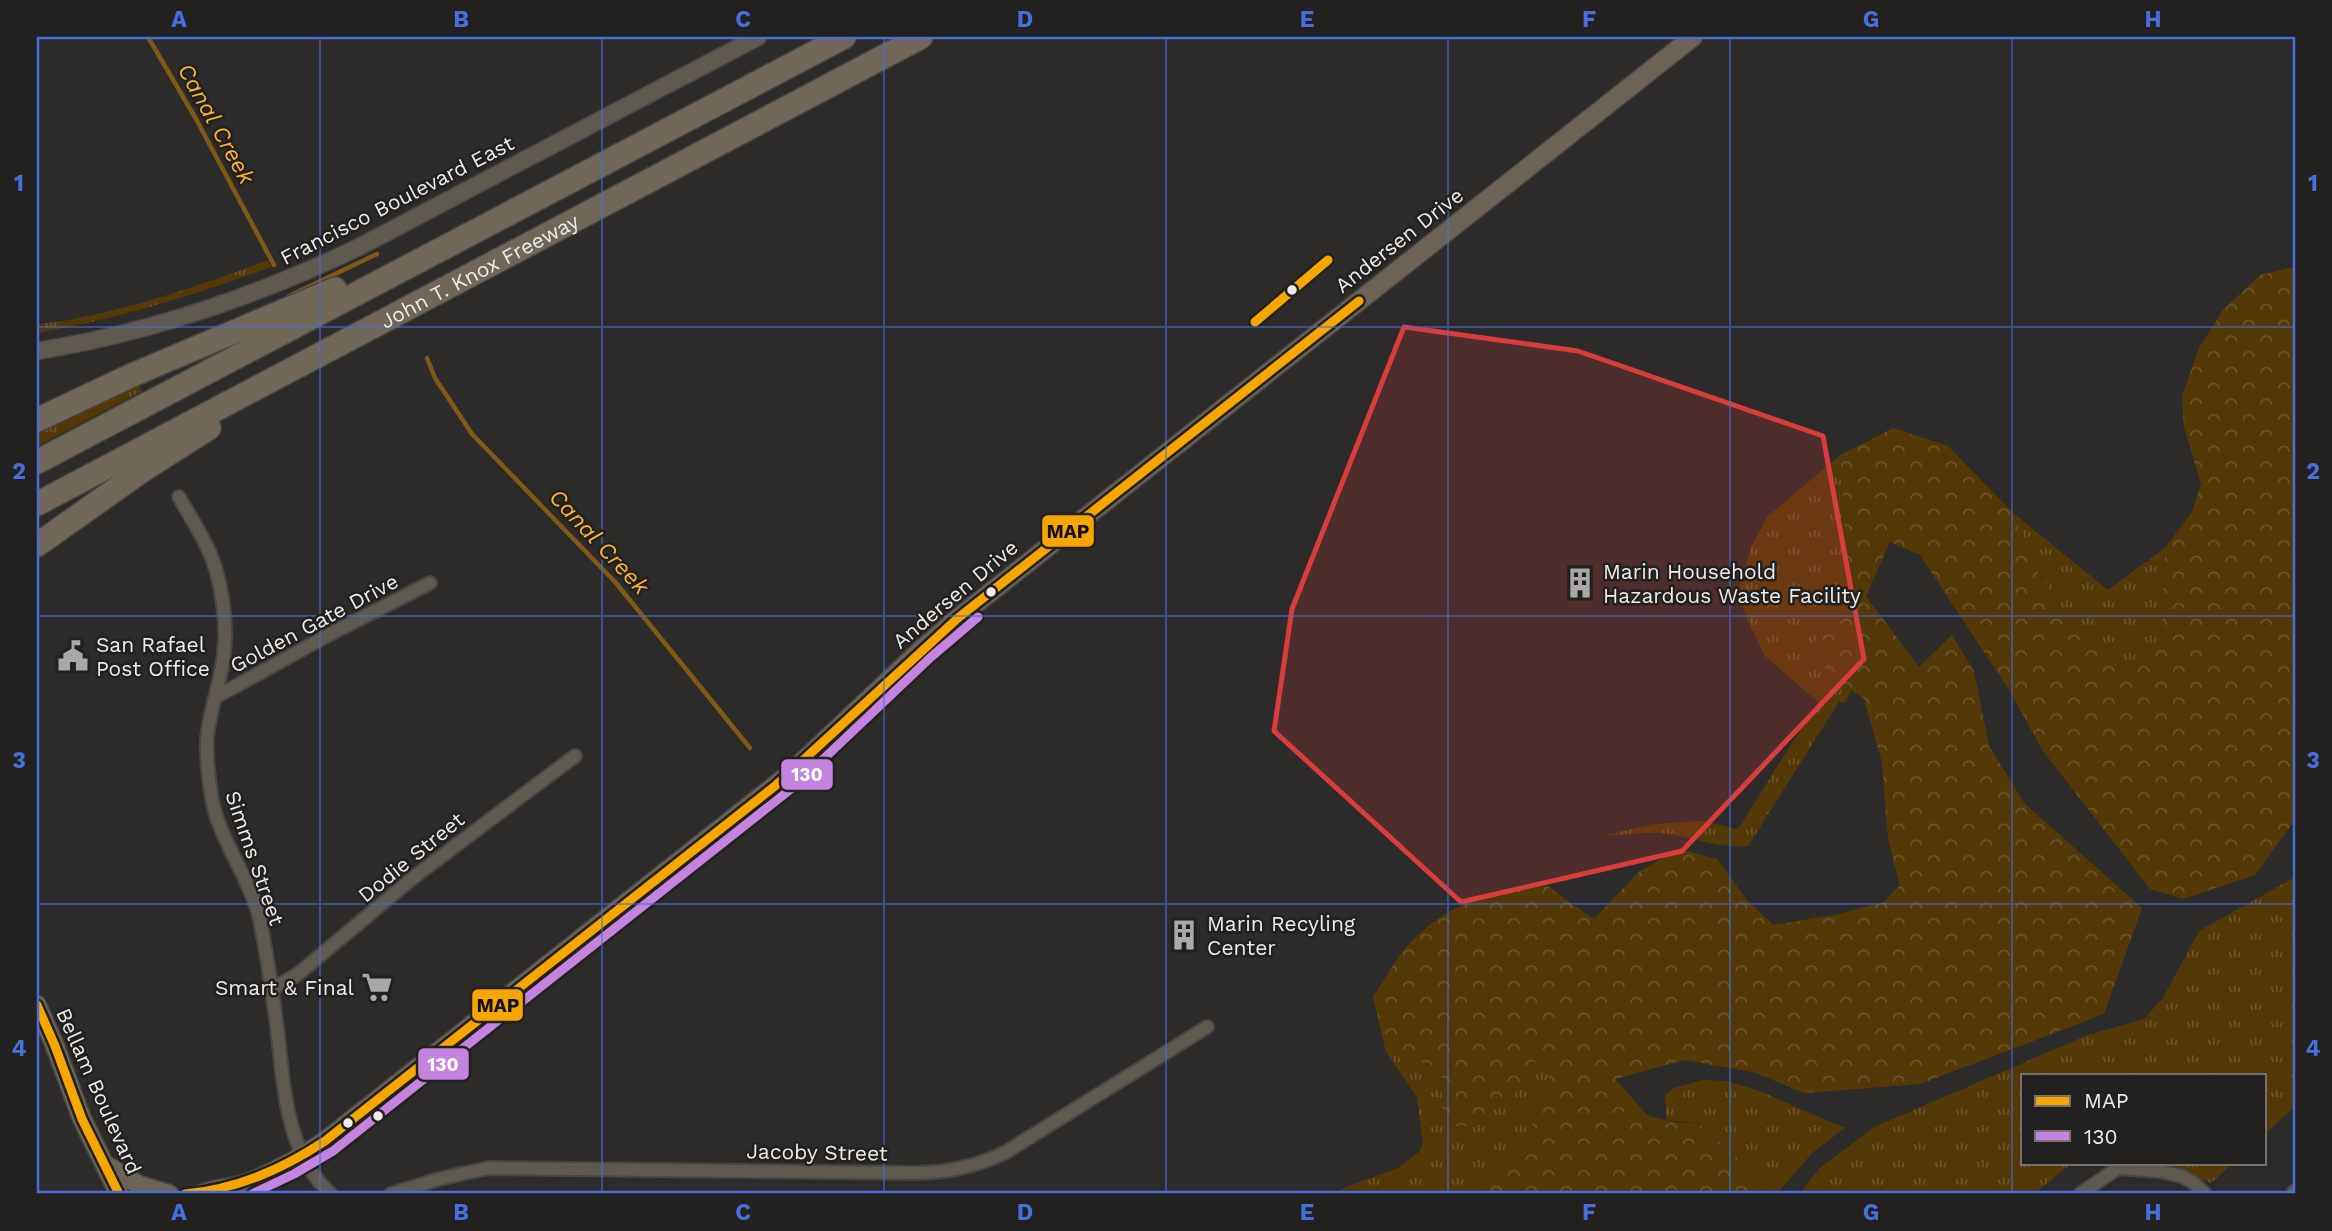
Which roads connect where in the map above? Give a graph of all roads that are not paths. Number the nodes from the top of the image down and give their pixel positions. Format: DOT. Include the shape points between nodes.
graph roads {
  1 [pos="758,37"];
  2 [pos="844,37"];
  3 [pos="922,37"];
  4 [pos="1693,37"];
  5 [pos="465,236"];
  6 [pos="362,331"];
  7 [pos="37,351"];
  8 [pos="37,420"];
  9 [pos="37,461"];
  10 [pos="178,497"];
  11 [pos="37,504"];
  12 [pos="37,545"];
  13 [pos="430,583"];
  14 [pos="216,697"];
  15 [pos="575,756"];
  16 [pos="272,989"];
  17 [pos="37,1005"];
  18 [pos="1207,1027"];
  19 [pos="302,1156"];
  20 [pos="102,1161"];
  21 [pos="244,1189"];
  22 [pos="119,1194"];
  23 [pos="169,1194"];
  24 [pos="197,1194"];
  25 [pos="331,1194"];
  26 [pos="391,1194"];
  27 [pos="2080,1194"];
  28 [pos="2204,1194"];
  1 -- 7 [label="street, Francisco Boulevard East" via="294,277 155,325"];
  2 -- 5 [label="highway, John T. Knox Freeway"];
  3 -- 6 [label="highway, John T. Knox Freeway"];
  4 -- 19 [label="main road, Andersen Drive" via="958,618 775,786"];
  5 -- 8 [label="highway" via="144,370"];
  5 -- 9 [label="highway"];
  6 -- 11 [label="highway, John T. Knox Freeway"];
  6 -- 12 [label="highway" via="165,456"];
  10 -- 14 [label="street, Simms Street" via="215,566 225,633"];
  13 -- 14 [label="street, Golden Gate Drive"];
  14 -- 16 [label="street, Simms Street" via="208,729 211,795 223,836 253,897"];
  15 -- 16 [label="street, Dodie Street" via="414,877 299,974"];
  16 -- 19 [label="street, Simms Street" via="287,1108"];
  17 -- 20 [label="main road, Bellam Boulevard"];
  18 -- 26 [label="street, Jacoby Street" via="1006,1152 963,1168 913,1173 488,1168"];
  19 -- 21 [label="main road, Andersen Drive"];
  19 -- 25 [label="street"];
  20 -- 22 [label="main road, Bellam Boulevard"];
  20 -- 23 [label="main road" via="139,1185"];
  21 -- 24 [label="main road, Andersen Drive"];
  27 -- 28 [label="street" via="2118,1168 2180,1176"];
}
